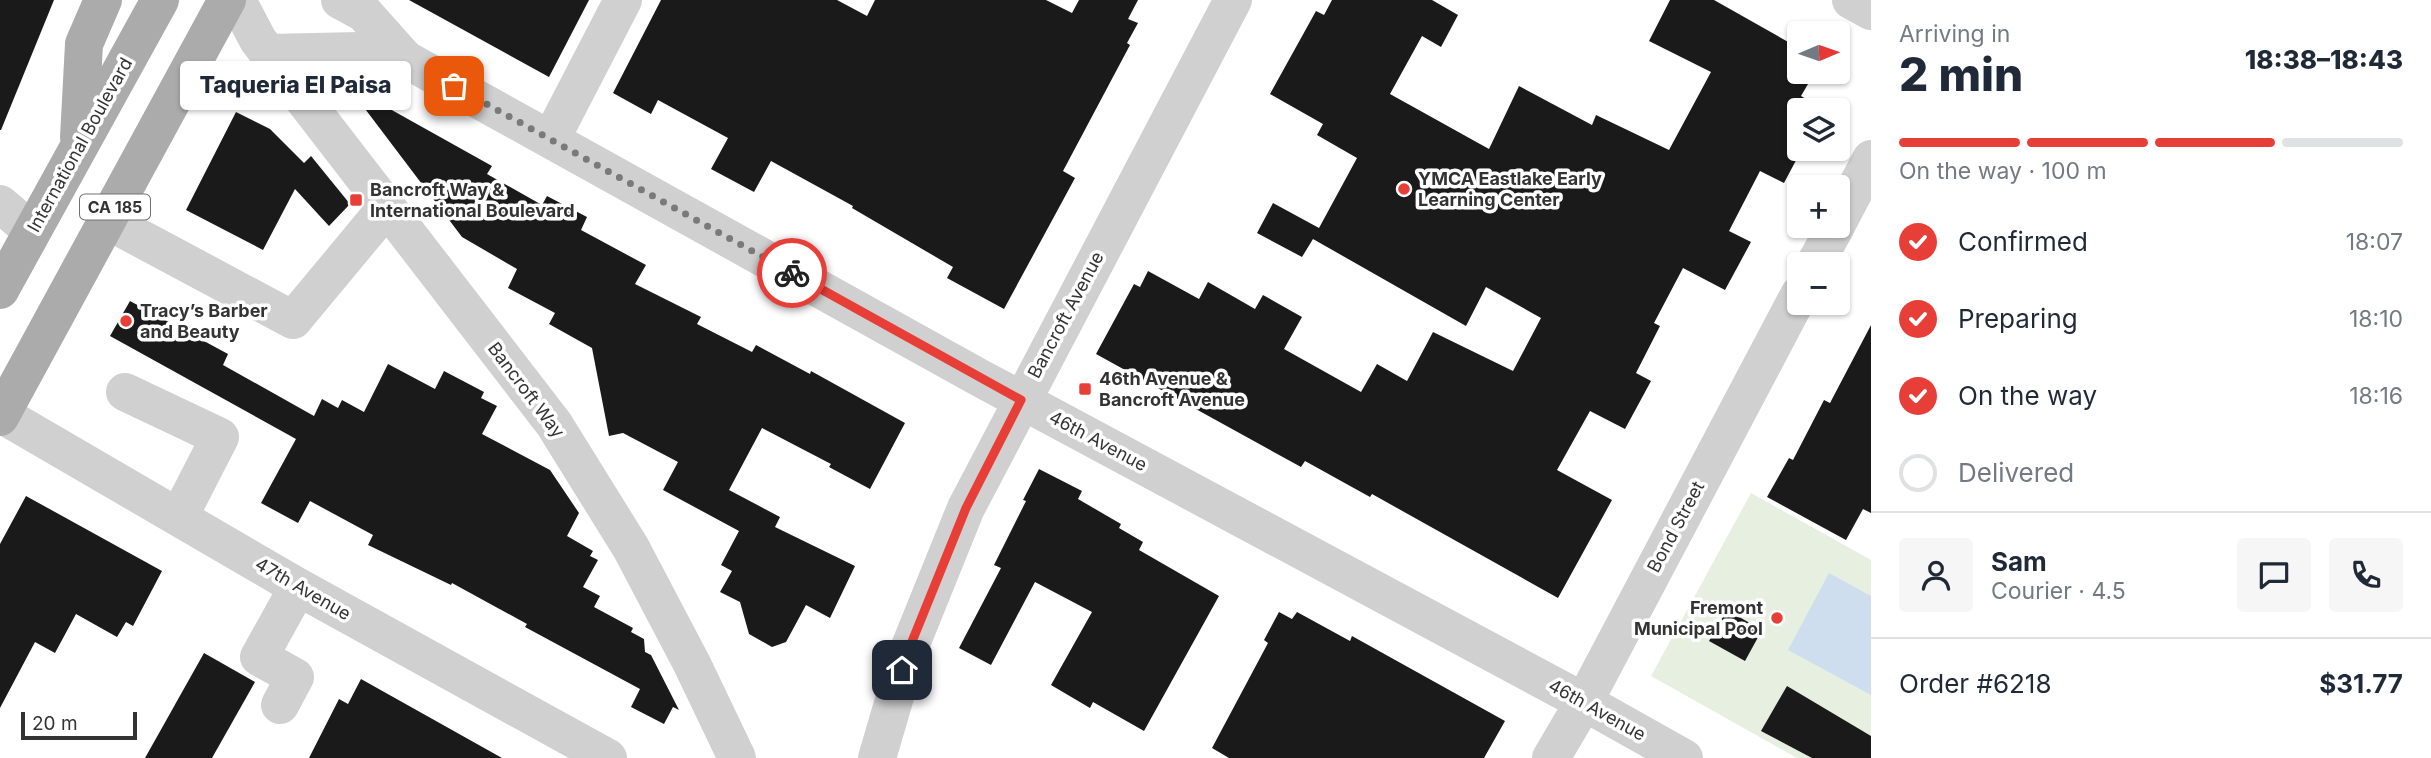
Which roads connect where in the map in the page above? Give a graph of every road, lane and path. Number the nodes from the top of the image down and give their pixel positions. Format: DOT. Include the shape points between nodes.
graph roads {
  1 [pos="103,0"];
  2 [pos="160,0"];
  3 [pos="227,0"];
  4 [pos="237,0"];
  5 [pos="340,0"];
  6 [pos="623,0"];
  7 [pos="1851,0"];
  8 [pos="1225,3"];
  9 [pos="1871,11"];
  10 [pos="268,53"];
  11 [pos="405,59"];
  12 [pos="551,139"];
  13 [pos="78,145"];
  14 [pos="1871,159"];
  15 [pos="1850,199"];
  16 [pos="0,204"];
  17 [pos="387,207"];
  18 [pos="108,220"];
  19 [pos="32,231"];
  20 [pos="0,290"];
  21 [pos="1788,315"];
  22 [pos="125,392"];
  23 [pos="1021,400"];
  24 [pos="1,415"];
  25 [pos="179,517"];
  26 [pos="298,587"];
  27 [pos="1584,702"];
  28 [pos="280,705"];
  29 [pos="589,753"];
  30 [pos="737,758"];
  31 [pos="877,758"];
  32 [pos="1552,758"];
  33 [pos="1684,758"];
  1 -- 13 [label="main road" via="84,44"];
  2 -- 13 [label="main road, International Boulevard / CA 185"];
  3 -- 18 [label="main road, CA 185"];
  4 -- 10 [label="street"];
  5 -- 11 [label="street, 46th Avenue" via="364,13"];
  6 -- 12 [label="street"];
  7 -- 9 [label="street"];
  8 -- 23 [label="street, Bancroft Avenue"];
  10 -- 11 [label="street, 46th Avenue" via="359,51"];
  10 -- 17 [label="street, Bancroft Way"];
  11 -- 12 [label="street, 46th Avenue"];
  12 -- 23 [label="street, 46th Avenue"];
  13 -- 19 [label="main road, International Boulevard / CA 185"];
  14 -- 15 [label="street"];
  16 -- 19 [label="street"];
  17 -- 18 [label="street" via="293,320"];
  17 -- 30 [label="street, Bancroft Way" via="554,424 631,548"];
  18 -- 24 [label="main road, CA 185"];
  19 -- 20 [label="main road, International Boulevard / CA 185"];
  21 -- 27 [label="street, Bond Street"];
  22 -- 25 [label="street" via="220,438"];
  23 -- 27 [label="street, 46th Avenue"];
  23 -- 31 [label="street, Bancroft Avenue" via="966,508 914,636"];
  24 -- 25 [label="street, 47th Avenue"];
  25 -- 26 [label="street, 47th Avenue"];
  26 -- 28 [label="street" via="248,651 295,677"];
  26 -- 29 [label="street, 47th Avenue"];
  27 -- 32 [label="street, Bond Street"];
  27 -- 33 [label="street, 46th Avenue"];
}
